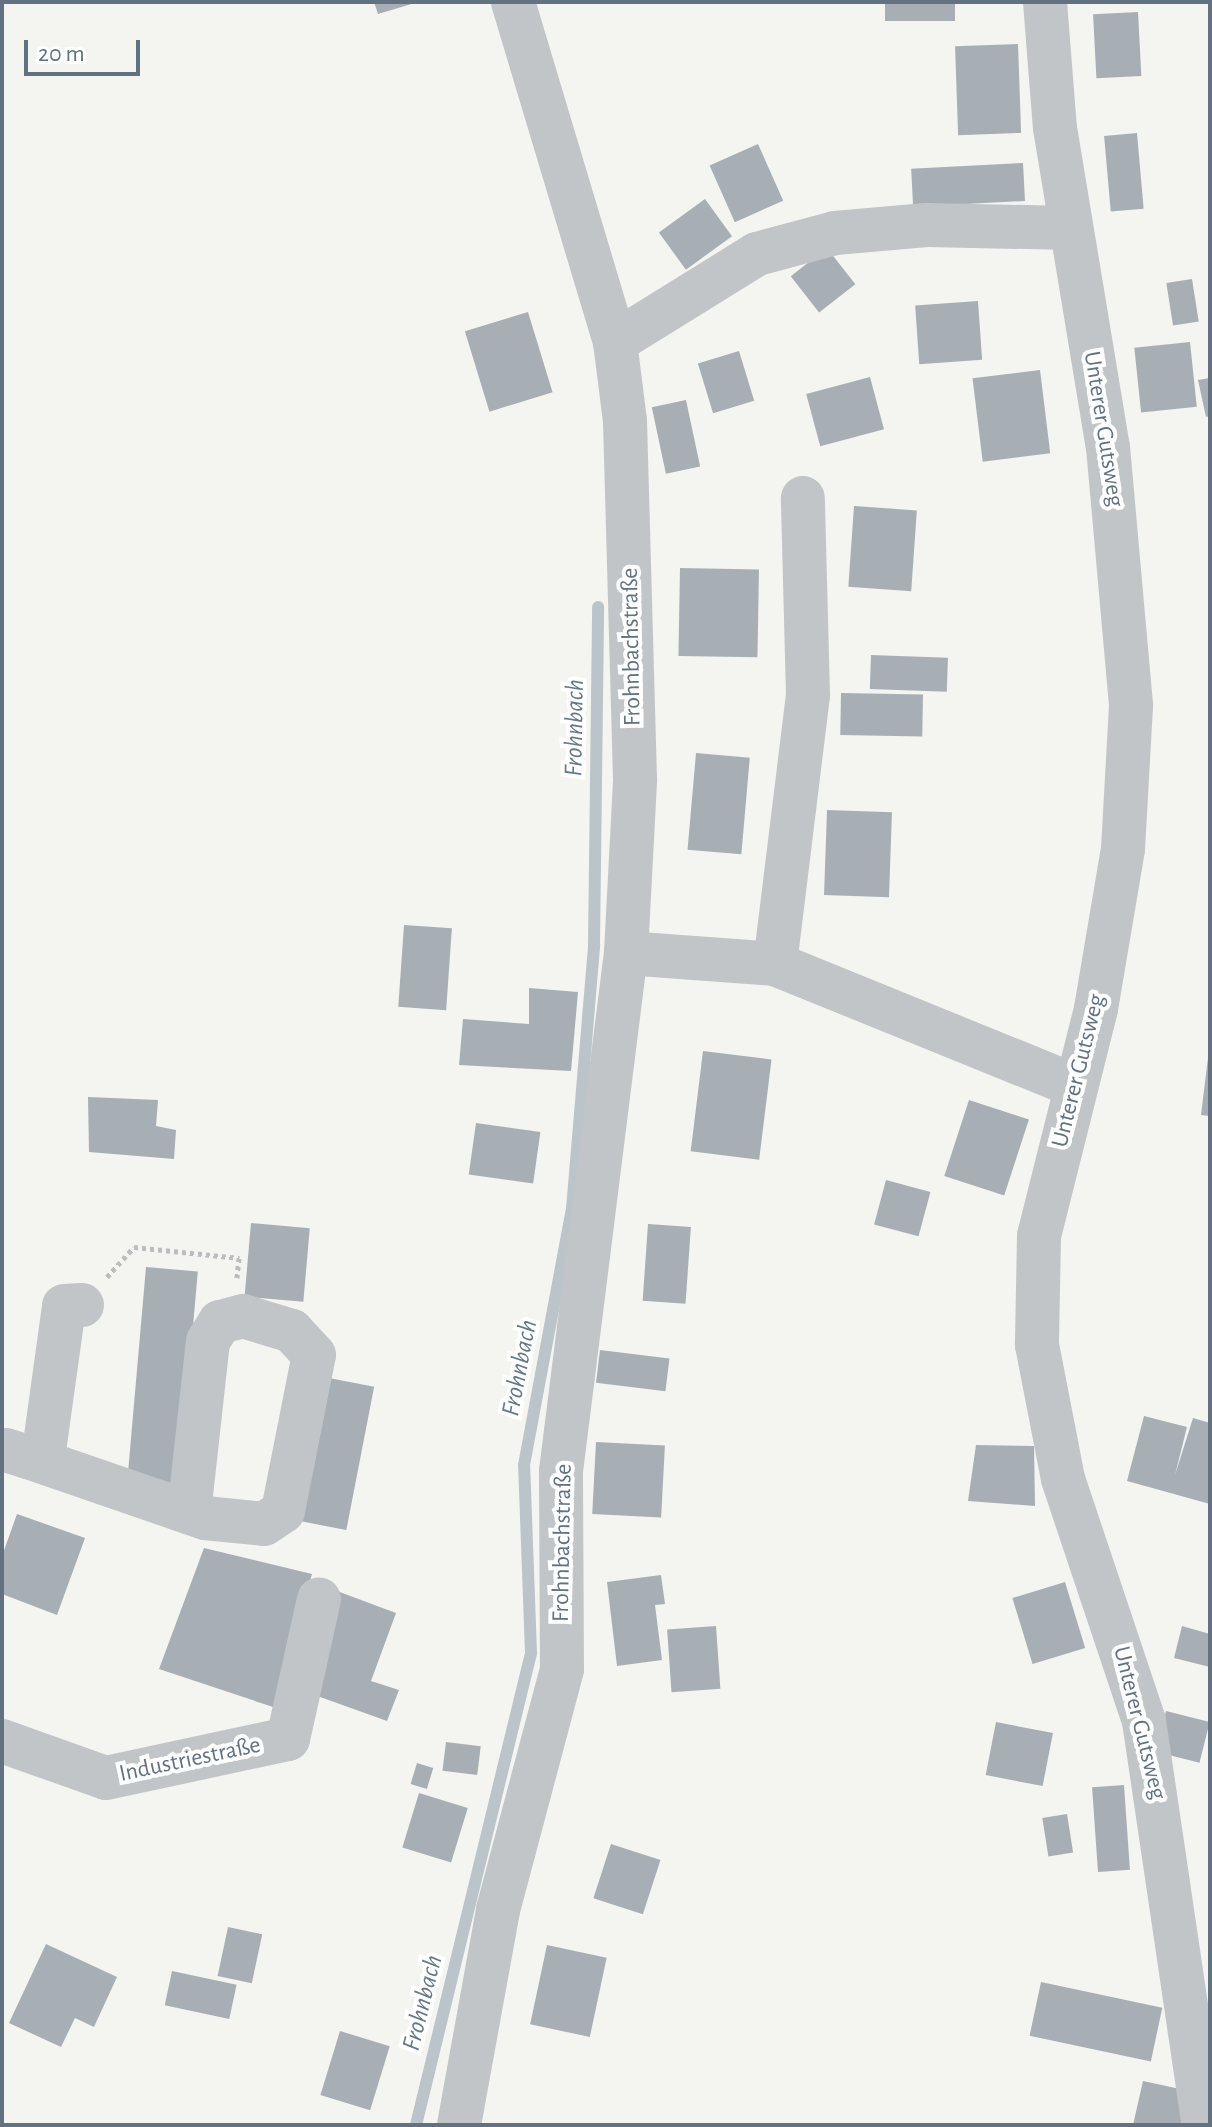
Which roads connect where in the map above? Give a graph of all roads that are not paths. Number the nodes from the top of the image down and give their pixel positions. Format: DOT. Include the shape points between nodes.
graph roads {
  1 [pos="513,2"];
  2 [pos="1045,2"];
  3 [pos="1070,228"];
  4 [pos="615,342"];
  5 [pos="803,498"];
  6 [pos="626,953"];
  7 [pos="775,964"];
  8 [pos="1075,1086"];
  9 [pos="82,1305"];
  10 [pos="15,1453"];
  11 [pos="189,1512"];
  12 [pos="319,1599"];
  13 [pos="2,1741"];
  14 [pos="459,2125"];
  15 [pos="1204,2125"];
  1 -- 4 [label="street, Frohnbachstraße"];
  2 -- 3 [label="street, Unterer Gutsweg"];
  3 -- 4 [label="street" via="927,225 835,233 757,254"];
  3 -- 8 [label="street, Unterer Gutsweg" via="1108,447 1131,706 1123,849 1096,1009"];
  4 -- 6 [label="street, Frohnbachstraße" via="632,580 635,779"];
  5 -- 7 [label="street" via="808,695"];
  6 -- 7 [label="street"];
  6 -- 14 [label="street, Frohnbachstraße" via="561,1471 562,1669 498,1910"];
  7 -- 8 [label="street"];
  8 -- 15 [label="street, Unterer Gutsweg" via="1039,1236 1037,1345 1063,1479 1144,1721"];
  9 -- 10 [label="street" via="64,1306 47,1440 37,1457"];
  10 -- 11 [label="street"];
  11 -- 11 [label="street" via="264,1524 283,1511 314,1355 292,1331 234,1319 220,1322 208,1341"];
  12 -- 13 [label="street, Industriestraße" via="288,1739 106,1778"];
}
